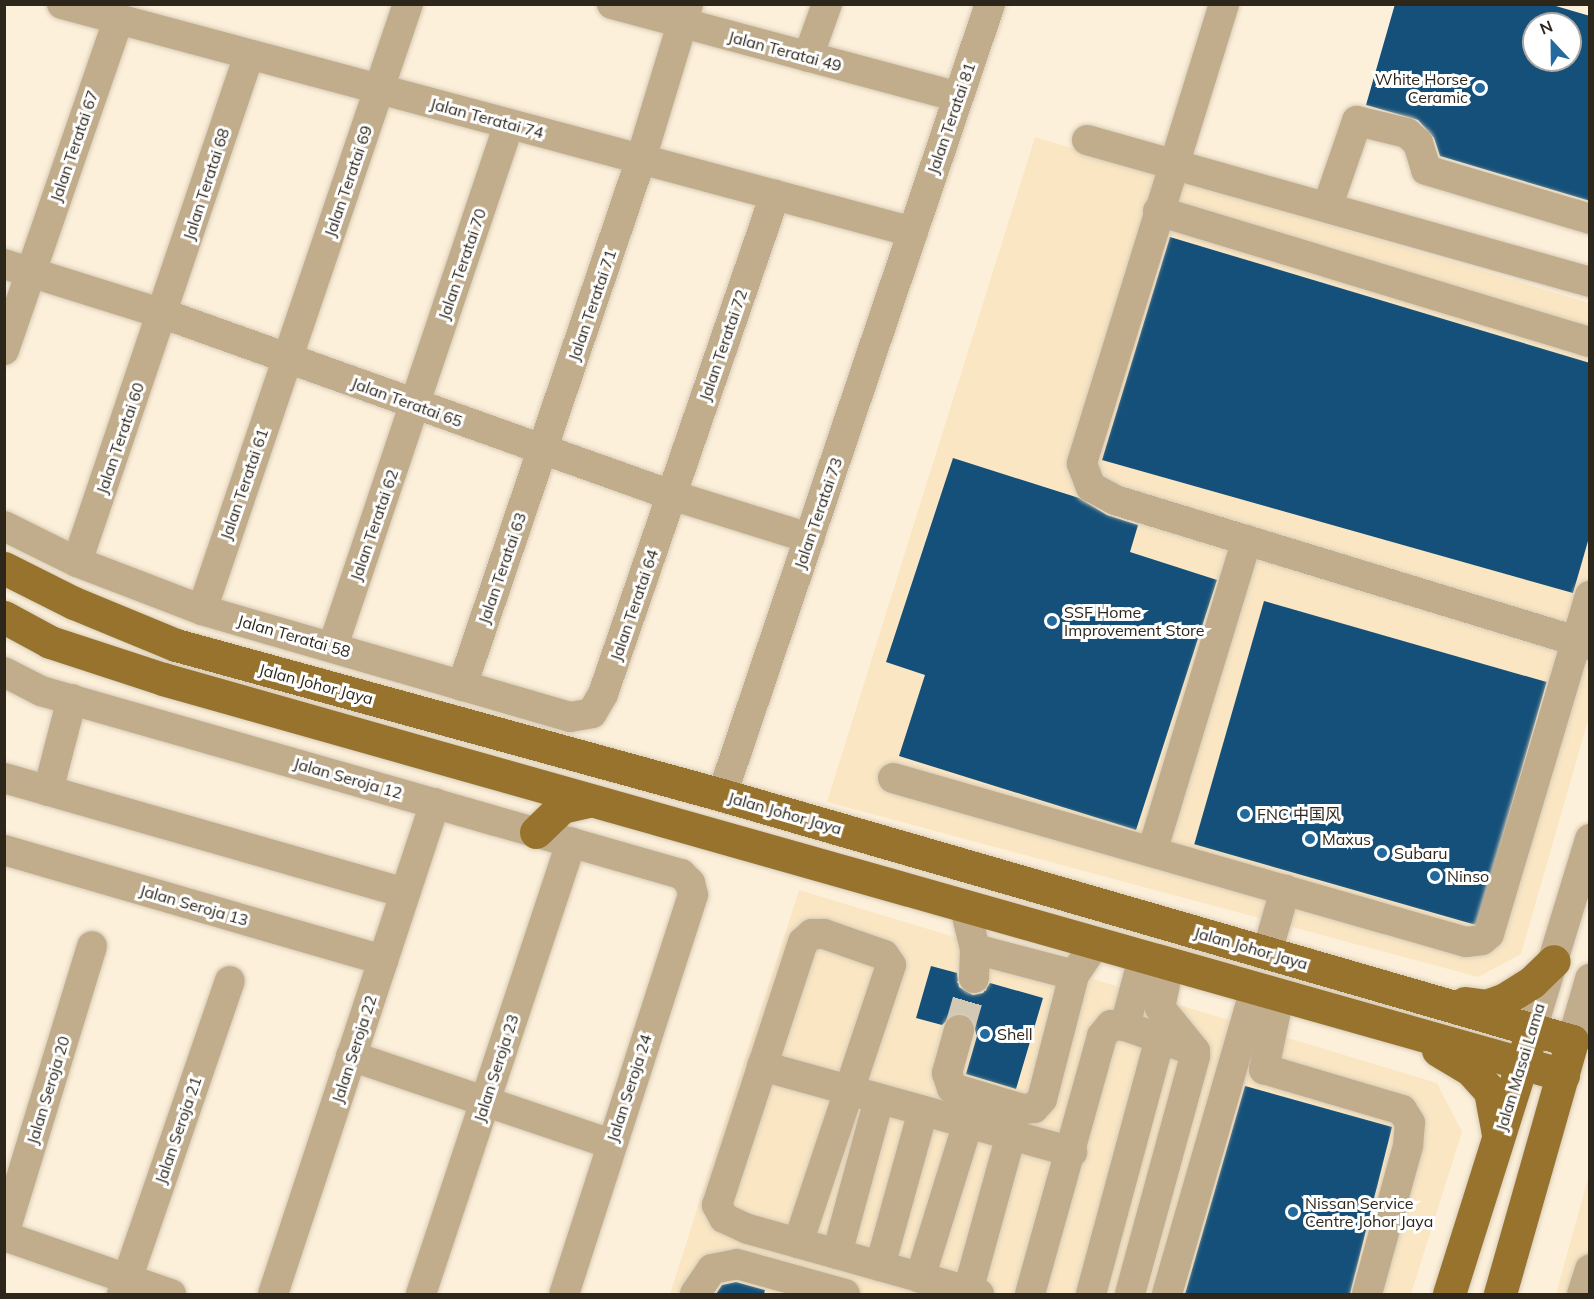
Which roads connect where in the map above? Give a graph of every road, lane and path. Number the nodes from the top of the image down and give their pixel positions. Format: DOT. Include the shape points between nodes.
graph roads {
  1 [pos="62,4"];
  2 [pos="408,4"];
  3 [pos="612,4"];
  4 [pos="827,4"];
  5 [pos="990,4"];
  6 [pos="1224,4"];
  7 [pos="684,14"];
  8 [pos="133,16"];
  9 [pos="249,55"];
  10 [pos="808,57"];
  11 [pos="379,89"];
  12 [pos="958,97"];
  13 [pos="509,124"];
  14 [pos="1088,140"];
  15 [pos="641,159"];
  16 [pos="1172,164"];
  17 [pos="775,195"];
  18 [pos="1328,205"];
  19 [pos="1158,211"];
  20 [pos="1590,219"];
  21 [pos="913,232"];
  22 [pos="18,268"];
  23 [pos="1590,282"];
  24 [pos="164,314"];
  25 [pos="1590,342"];
  26 [pos="4,350"];
  27 [pos="287,358"];
  28 [pos="414,405"];
  29 [pos="542,450"];
  30 [pos="671,495"];
  31 [pos="4,526"];
  32 [pos="809,538"];
  33 [pos="1247,540"];
  34 [pos="77,562"];
  35 [pos="4,568"];
  36 [pos="1590,596"];
  37 [pos="202,610"];
  38 [pos="4,617"];
  39 [pos="1583,643"];
  40 [pos="333,646"];
  41 [pos="4,672"];
  42 [pos="462,686"];
  43 [pos="72,699"];
  44 [pos="592,713"];
  45 [pos="4,778"];
  46 [pos="893,778"];
  47 [pos="48,791"];
  48 [pos="722,795"];
  49 [pos="586,801"];
  50 [pos="435,803"];
  51 [pos="536,832"];
  52 [pos="1590,838"];
  53 [pos="571,842"];
  54 [pos="4,850"];
  55 [pos="1152,852"];
  56 [pos="690,883"];
  57 [pos="1285,890"];
  58 [pos="405,893"];
  59 [pos="965,908"];
  60 [pos="1095,944"];
  61 [pos="92,946"];
  62 [pos="1267,953"];
  63 [pos="383,960"];
  64 [pos="1156,961"];
  65 [pos="1554,961"];
  66 [pos="1074,975"];
  67 [pos="1590,979"];
  68 [pos="230,981"];
  69 [pos="1267,992"];
  70 [pos="1419,997"];
  71 [pos="1125,1026"];
  72 [pos="1532,1029"];
  73 [pos="959,1030"];
  74 [pos="1405,1031"];
  75 [pos="1160,1039"];
  76 [pos="1572,1041"];
  77 [pos="1195,1051"];
  78 [pos="351,1056"];
  79 [pos="1521,1063"];
  80 [pos="1250,1065"];
  81 [pos="762,1066"];
  82 [pos="1563,1075"];
  83 [pos="850,1090"];
  84 [pos="879,1099"];
  85 [pos="484,1102"];
  86 [pos="923,1111"];
  87 [pos="968,1123"];
  88 [pos="1011,1135"];
  89 [pos="1498,1137"];
  90 [pos="611,1144"];
  91 [pos="1072,1152"];
  92 [pos="4,1235"];
  93 [pos="798,1243"];
  94 [pos="837,1254"];
  95 [pos="880,1266"];
  96 [pos="1590,1269"];
  97 [pos="920,1278"];
  98 [pos="124,1287"];
  99 [pos="974,1293"];
  100 [pos="171,1294"];
  101 [pos="273,1294"];
  102 [pos="421,1294"];
  103 [pos="564,1294"];
  104 [pos="695,1294"];
  105 [pos="844,1294"];
  106 [pos="1030,1294"];
  107 [pos="1091,1294"];
  108 [pos="1130,1294"];
  109 [pos="1167,1294"];
  110 [pos="1367,1294"];
  111 [pos="1449,1294"];
  112 [pos="1500,1294"];
  113 [pos="1582,1294"];
  1 -- 8 [label="street, Jalan Teratai 74"];
  2 -- 11 [label="street, Jalan Teratai 69"];
  3 -- 7 [label="street, Jalan Teratai 49"];
  4 -- 10 [label="street"];
  5 -- 12 [label="street, Jalan Teratai 81"];
  6 -- 16 [label="street"];
  7 -- 10 [label="street, Jalan Teratai 49"];
  7 -- 15 [label="street, Jalan Teratai 71"];
  8 -- 9 [label="street, Jalan Teratai 74"];
  8 -- 22 [label="street, Jalan Teratai 67"];
  9 -- 11 [label="street, Jalan Teratai 74"];
  9 -- 24 [label="street, Jalan Teratai 68"];
  10 -- 12 [label="street, Jalan Teratai 49"];
  11 -- 13 [label="street, Jalan Teratai 74"];
  11 -- 27 [label="street, Jalan Teratai 69"];
  12 -- 21 [label="street, Jalan Teratai 81"];
  13 -- 15 [label="street, Jalan Teratai 74"];
  13 -- 28 [label="street, Jalan Teratai 70"];
  14 -- 16 [label="street"];
  15 -- 17 [label="street, Jalan Teratai 74"];
  15 -- 29 [label="street, Jalan Teratai 71"];
  16 -- 18 [label="street"];
  16 -- 19 [label="street"];
  17 -- 21 [label="street, Jalan Teratai 74"];
  17 -- 30 [label="street, Jalan Teratai 72"];
  18 -- 20 [label="street" via="1357,121 1407,133 1418,143 1426,170"];
  18 -- 23 [label="street"];
  19 -- 25 [label="street"];
  19 -- 33 [label="street" via="1082,464 1091,487 1115,500"];
  21 -- 32 [label="street, Jalan Teratai 73"];
  22 -- 24 [label="street, Jalan Teratai 65"];
  22 -- 26 [label="street, Jalan Teratai 67"];
  24 -- 27 [label="street, Jalan Teratai 65"];
  24 -- 34 [label="street, Jalan Teratai 60"];
  27 -- 28 [label="street, Jalan Teratai 65"];
  27 -- 37 [label="street, Jalan Teratai 61"];
  28 -- 29 [label="street, Jalan Teratai 65"];
  28 -- 40 [label="street, Jalan Teratai 62"];
  29 -- 30 [label="street, Jalan Teratai 65"];
  29 -- 42 [label="street, Jalan Teratai 63"];
  30 -- 32 [label="street, Jalan Teratai 65"];
  30 -- 44 [label="street, Jalan Teratai 64" via="603,694"];
  31 -- 34 [label="street, Jalan Teratai 58"];
  32 -- 48 [label="street, Jalan Teratai 73"];
  33 -- 39 [label="street"];
  33 -- 55 [label="street"];
  34 -- 37 [label="street, Jalan Teratai 58"];
  35 -- 48 [label="main road, Jalan Johor Jaya" via="74,603 176,645"];
  36 -- 39 [label="street"];
  37 -- 40 [label="street, Jalan Teratai 58"];
  38 -- 49 [label="main road" via="50,642 163,680"];
  39 -- 57 [label="street" via="1489,934 1482,940 1466,942"];
  40 -- 42 [label="street, Jalan Teratai 58"];
  41 -- 43 [label="street, Jalan Seroja 12" via="41,691"];
  42 -- 44 [label="street, Jalan Teratai 58" via="570,717"];
  43 -- 47 [label="street"];
  43 -- 50 [label="street, Jalan Seroja 12"];
  45 -- 47 [label="street"];
  46 -- 55 [label="street"];
  47 -- 58 [label="street"];
  48 -- 62 [label="main road, Jalan Johor Jaya"];
  49 -- 51 [label="main road" via="562,807"];
  49 -- 59 [label="main road"];
  50 -- 51 [label="street, Jalan Seroja 12"];
  50 -- 58 [label="street, Jalan Seroja 22"];
  51 -- 53 [label="street, Jalan Seroja 12"];
  52 -- 65 [label="street, Jalan Masai Lama"];
  53 -- 56 [label="street, Jalan Seroja 12" via="681,874"];
  53 -- 85 [label="street, Jalan Seroja 23"];
  54 -- 63 [label="street, Jalan Seroja 13"];
  55 -- 57 [label="street"];
  56 -- 90 [label="street, Jalan Seroja 24" via="693,895"];
  57 -- 62 [label="street"];
  58 -- 63 [label="street, Jalan Seroja 22"];
  59 -- 60 [label="main road"];
  59 -- 66 [label="street" via="974,964"];
  60 -- 64 [label="main road"];
  60 -- 66 [label="street"];
  61 -- 92 [label="street, Jalan Seroja 20"];
  62 -- 70 [label="main road, Jalan Johor Jaya"];
  63 -- 78 [label="street, Jalan Seroja 22"];
  64 -- 69 [label="main road"];
  64 -- 71 [label="street"];
  64 -- 77 [label="street" via="1160,1008"];
  65 -- 70 [label="main road" via="1532,982 1486,1006"];
  65 -- 72 [label="street, Jalan Masai Lama"];
  66 -- 73 [label="street" via="1041,1099 1034,1108 1023,1109 952,1089 947,1073"];
  67 -- 76 [label="street"];
  68 -- 98 [label="street, Jalan Seroja 21"];
  69 -- 74 [label="main road"];
  69 -- 80 [label="street"];
  70 -- 72 [label="main road, Jalan Johor Jaya"];
  71 -- 75 [label="street"];
  71 -- 91 [label="street" via="1111,1025 1102,1036"];
  72 -- 76 [label="main road, Jalan Johor Jaya"];
  72 -- 79 [label="main road, Jalan Masai Lama"];
  74 -- 79 [label="main road"];
  74 -- 89 [label="main road" via="1470,1069 1490,1091"];
  75 -- 77 [label="street"];
  75 -- 107 [label="street"];
  76 -- 82 [label="main road"];
  77 -- 108 [label="street"];
  78 -- 85 [label="street"];
  78 -- 101 [label="street, Jalan Seroja 22"];
  79 -- 82 [label="main road"];
  79 -- 89 [label="main road, Jalan Masai Lama"];
  80 -- 109 [label="street"];
  80 -- 110 [label="street" via="1402,1110 1410,1123 1408,1146"];
  81 -- 83 [label="street"];
  81 -- 83 [label="street" via="803,942 812,934 824,934 884,955 891,965"];
  81 -- 93 [label="street" via="717,1205 724,1218"];
  82 -- 112 [label="main road"];
  83 -- 84 [label="street"];
  83 -- 93 [label="street"];
  84 -- 86 [label="street"];
  84 -- 94 [label="street"];
  85 -- 90 [label="street"];
  85 -- 102 [label="street, Jalan Seroja 23"];
  86 -- 87 [label="street"];
  86 -- 95 [label="street"];
  87 -- 88 [label="street"];
  87 -- 97 [label="street"];
  88 -- 91 [label="street"];
  88 -- 99 [label="street"];
  89 -- 111 [label="main road, Jalan Masai Lama"];
  90 -- 103 [label="street, Jalan Seroja 24"];
  91 -- 106 [label="street"];
  92 -- 98 [label="street"];
  93 -- 94 [label="street"];
  94 -- 95 [label="street"];
  95 -- 97 [label="street"];
  96 -- 113 [label="street"];
  97 -- 99 [label="street"];
  98 -- 100 [label="street"];
  104 -- 105 [label="street" via="712,1269 737,1264"];
}
